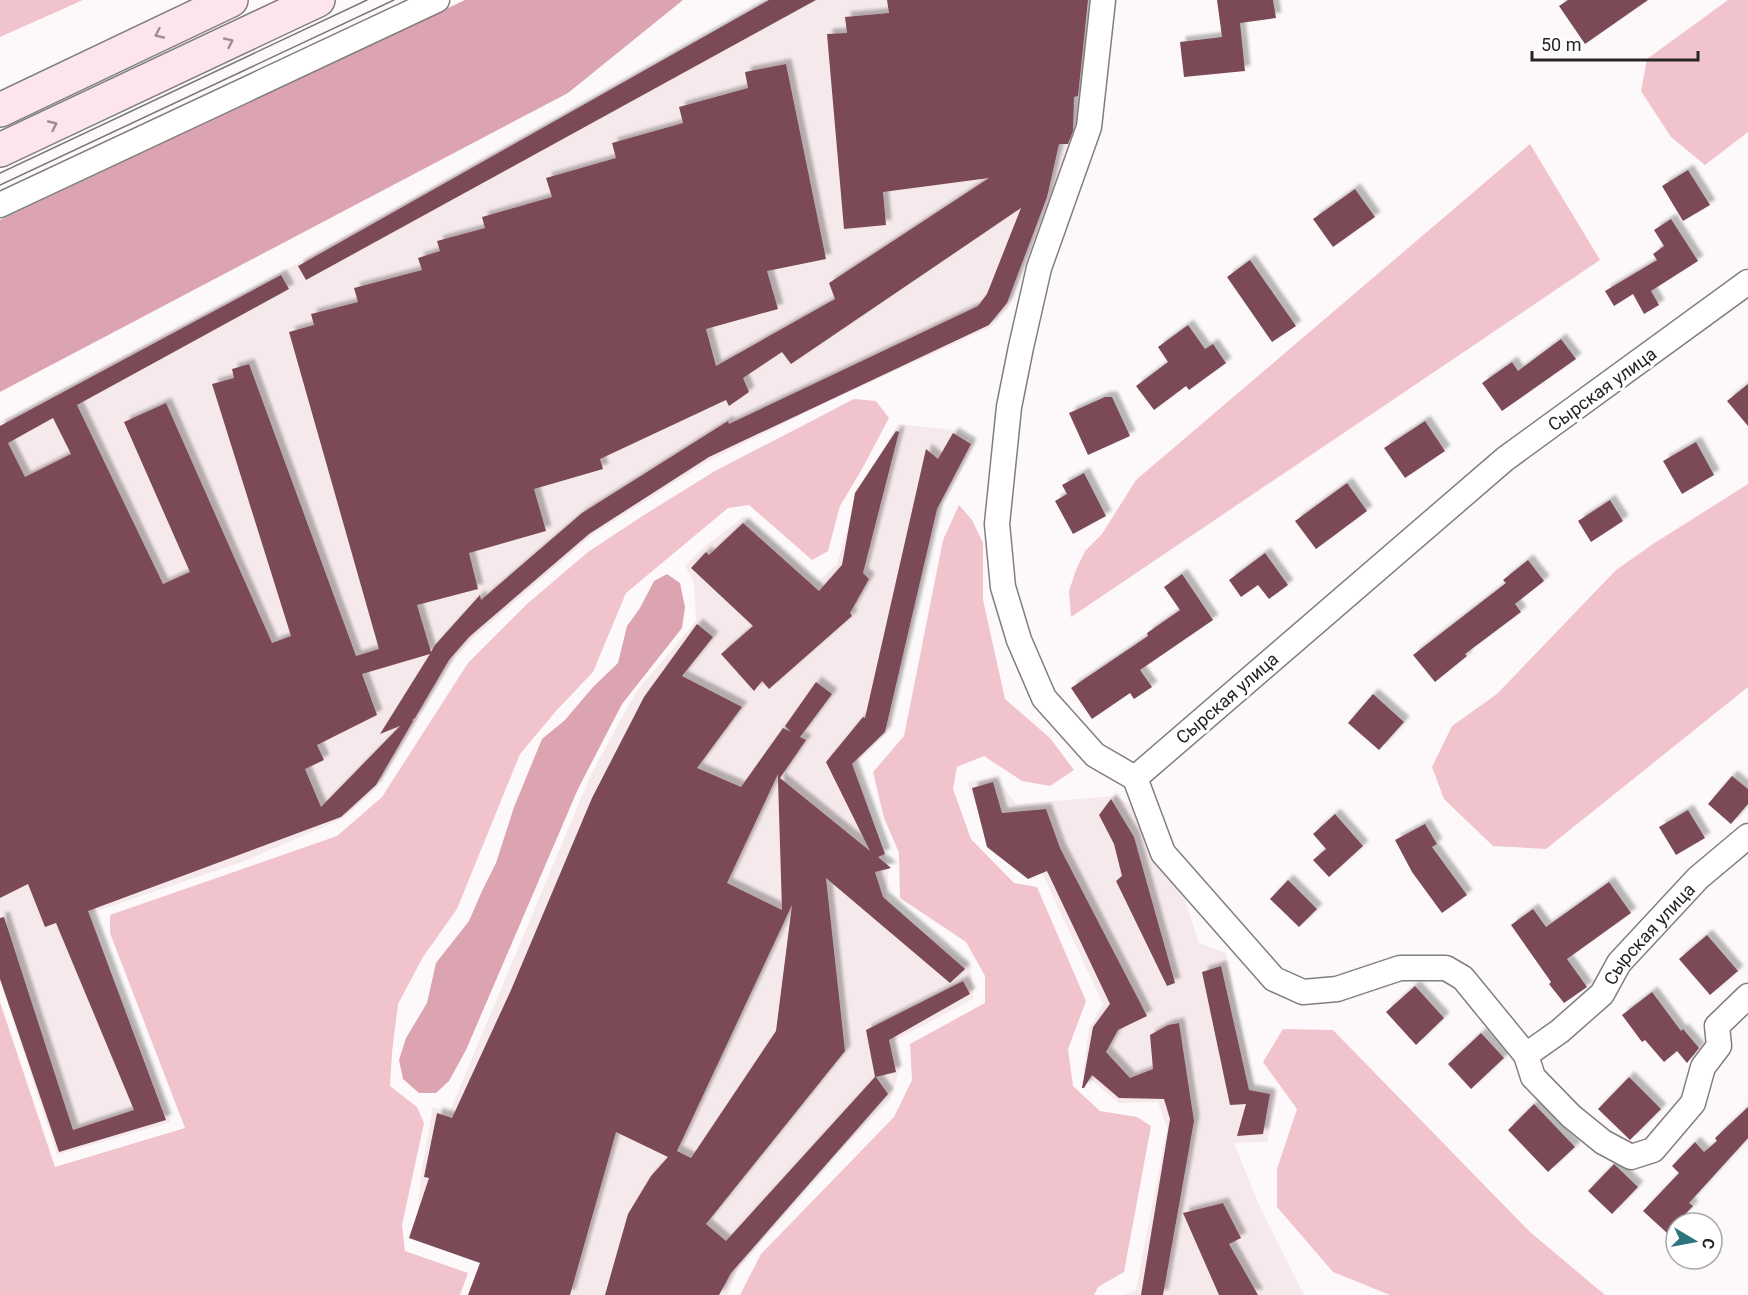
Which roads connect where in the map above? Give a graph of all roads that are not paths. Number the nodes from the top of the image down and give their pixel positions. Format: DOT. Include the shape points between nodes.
graph roads {
  1 [pos="231,0"];
  2 [pos="318,0"];
  3 [pos="437,0"];
  4 [pos="1103,0"];
  5 [pos="0,110"];
  6 [pos="0,150"];
  7 [pos="0,205"];
  8 [pos="1748,282"];
  9 [pos="1135,778"];
  10 [pos="1748,836"];
  11 [pos="1748,996"];
  12 [pos="1526,1055"];
  1 -- 5 [label="main road, one-way"];
  6 -- 2 [label="main road, one-way"];
  3 -- 7 [label="street"];
  4 -- 9 [label="street" via="1089,127 1039,268 1020,347 1009,407 997,524 1003,587 1019,640 1044,698 1095,755"];
  8 -- 9 [label="street, Сырская улица" via="1505,459"];
  9 -- 12 [label="street" via="1163,852 1274,979 1303,992 1337,989 1400,968 1446,968 1463,978"];
  10 -- 12 [label="street, Сырская улица" via="1698,878 1619,963 1602,994"];
  11 -- 12 [label="street" via="1717,1026 1719,1046 1703,1067 1693,1103 1653,1150 1631,1157 1571,1116 1533,1077"];
}
